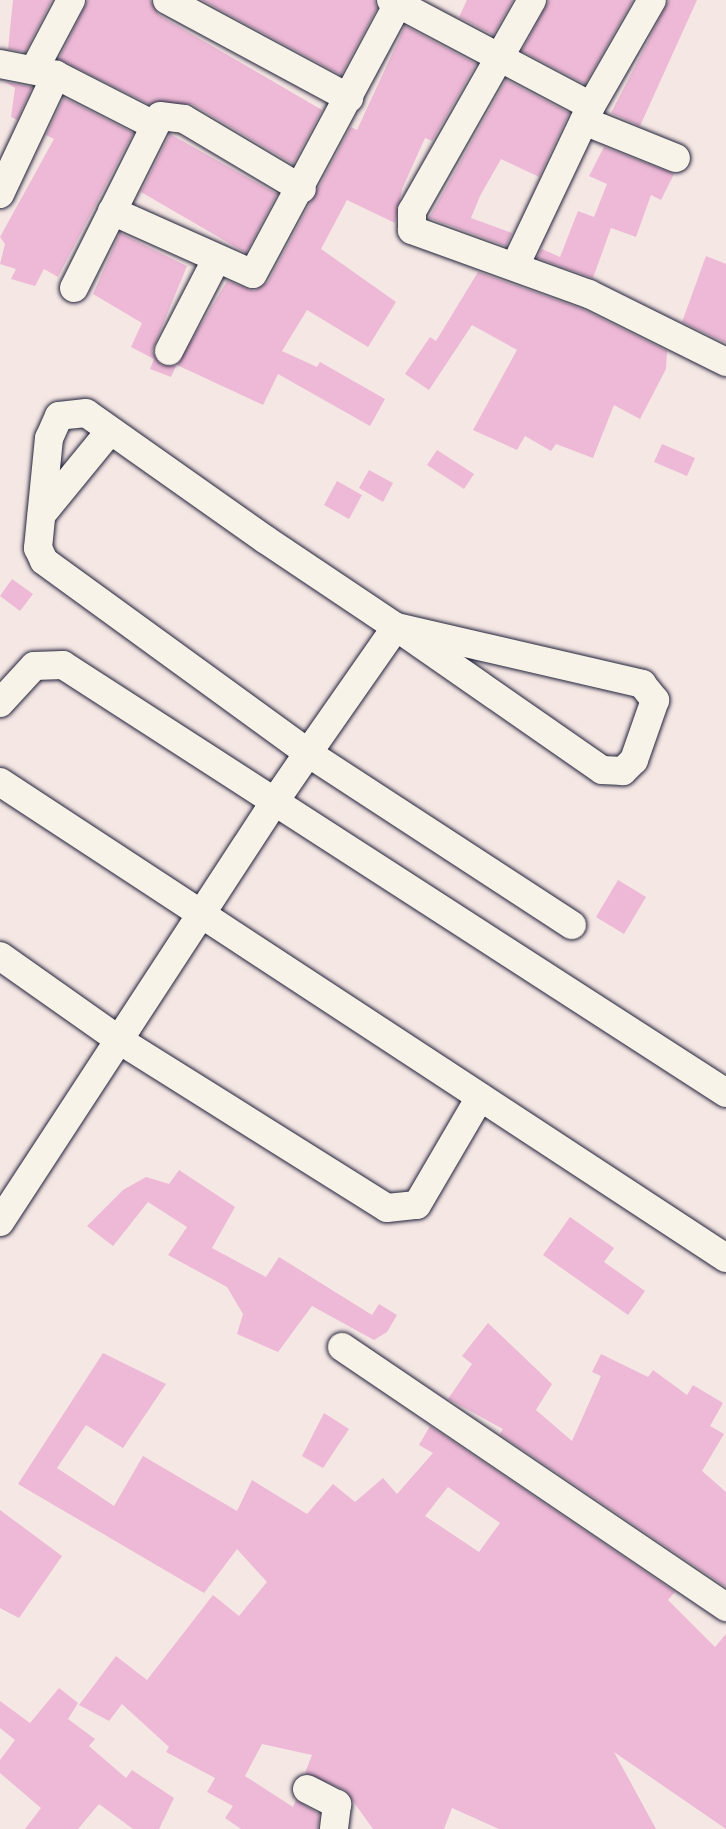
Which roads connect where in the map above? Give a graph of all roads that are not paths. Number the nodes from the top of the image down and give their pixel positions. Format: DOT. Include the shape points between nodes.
graph roads {
  1 [pos="71,0"];
  2 [pos="167,0"];
  3 [pos="532,0"];
  4 [pos="652,0"];
  5 [pos="395,2"];
  6 [pos="498,58"];
  7 [pos="0,64"];
  8 [pos="45,72"];
  9 [pos="349,98"];
  10 [pos="587,114"];
  11 [pos="150,123"];
  12 [pos="676,158"];
  13 [pos="1,182"];
  14 [pos="302,189"];
  15 [pos="112,211"];
  16 [pos="216,260"];
  17 [pos="515,265"];
  18 [pos="74,288"];
  19 [pos="169,351"];
  20 [pos="726,362"];
  21 [pos="110,431"];
  22 [pos="42,514"];
  23 [pos="396,627"];
  24 [pos="0,703"];
  25 [pos="308,753"];
  26 [pos="0,782"];
  27 [pos="275,801"];
  28 [pos="199,916"];
  29 [pos="572,925"];
  30 [pos="2,963"];
  31 [pos="119,1040"];
  32 [pos="726,1093"];
  33 [pos="480,1097"];
  34 [pos="0,1222"];
  35 [pos="726,1258"];
  36 [pos="342,1347"];
  37 [pos="726,1607"];
  38 [pos="307,1789"];
  39 [pos="334,1829"];
  1 -- 8 [label="street"];
  2 -- 9 [label="street"];
  3 -- 6 [label="street"];
  4 -- 10 [label="street"];
  5 -- 6 [label="street"];
  5 -- 9 [label="street"];
  6 -- 10 [label="street"];
  6 -- 17 [label="street" via="411,220 412,230 426,238"];
  7 -- 8 [label="street"];
  8 -- 11 [label="street"];
  8 -- 13 [label="street"];
  9 -- 14 [label="street"];
  10 -- 12 [label="street"];
  10 -- 17 [label="street"];
  11 -- 14 [label="street" via="167,114 184,119"];
  11 -- 15 [label="street"];
  14 -- 16 [label="street" via="259,270 246,274"];
  15 -- 16 [label="street"];
  15 -- 18 [label="street"];
  16 -- 19 [label="street"];
  17 -- 20 [label="street"];
  21 -- 22 [label="street"];
  21 -- 22 [label="street" via="86,413 59,416 49,438"];
  21 -- 23 [label="street"];
  22 -- 25 [label="street" via="38,548 44,561"];
  23 -- 23 [label="street" via="642,684 654,700 634,760 623,771 602,770"];
  23 -- 25 [label="street"];
  24 -- 27 [label="street" via="34,666 64,665"];
  25 -- 27 [label="street"];
  25 -- 29 [label="street"];
  26 -- 28 [label="street"];
  27 -- 28 [label="street"];
  27 -- 32 [label="street"];
  28 -- 31 [label="street"];
  28 -- 33 [label="street"];
  30 -- 31 [label="street"];
  31 -- 33 [label="street" via="387,1208 417,1205"];
  31 -- 34 [label="street"];
  33 -- 35 [label="street"];
  36 -- 37 [label="street"];
  38 -- 39 [label="street" via="337,1804"];
}
